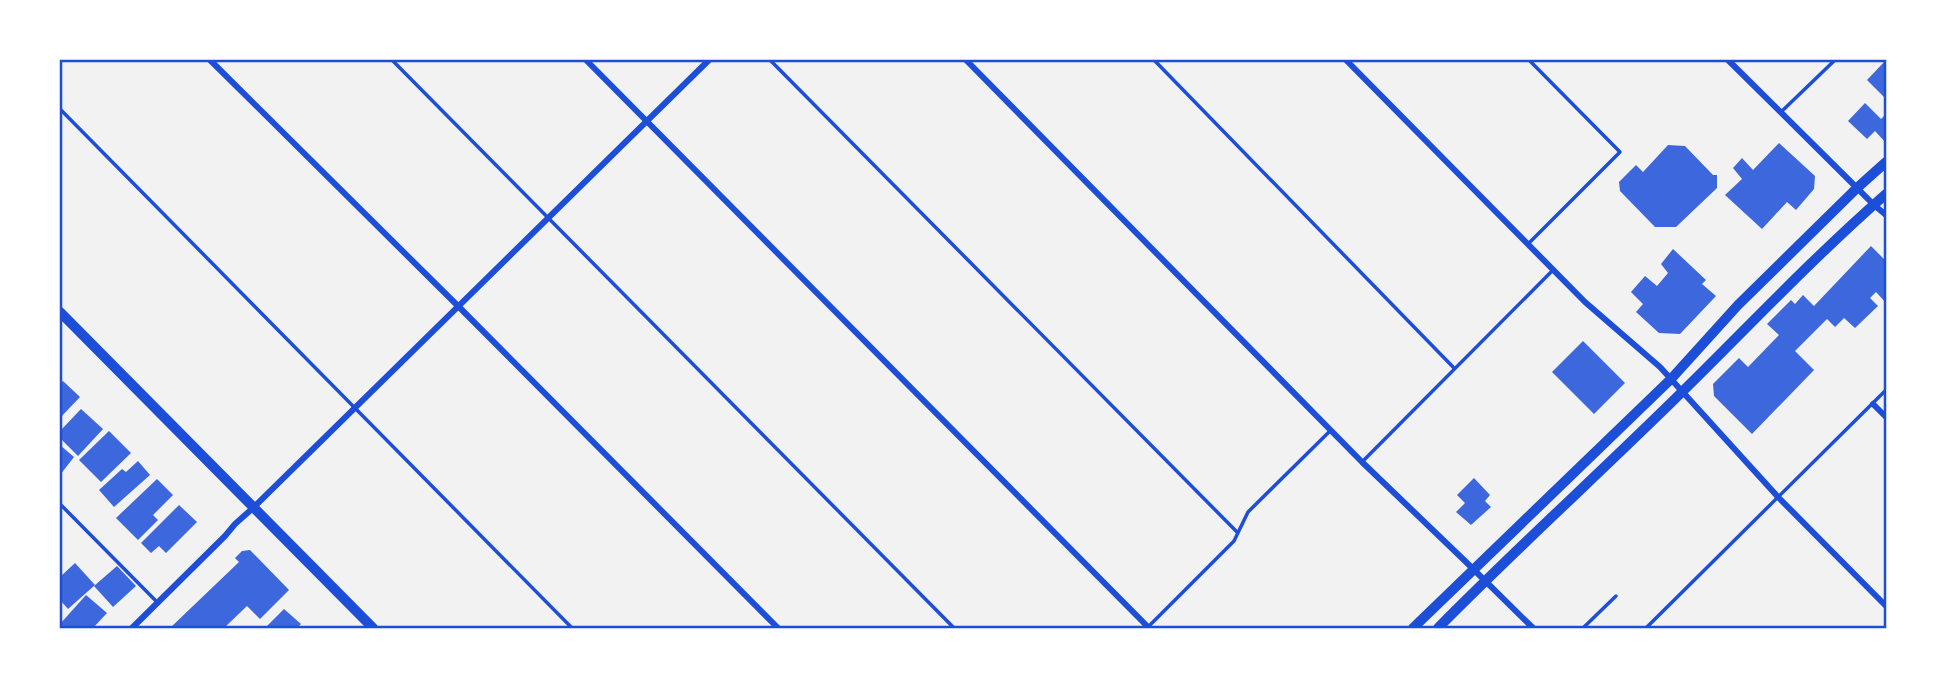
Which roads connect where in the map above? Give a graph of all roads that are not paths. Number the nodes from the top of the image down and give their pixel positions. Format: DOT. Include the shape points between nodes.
graph roads {
  1 [pos="210,60"];
  2 [pos="392,60"];
  3 [pos="586,60"];
  4 [pos="709,60"];
  5 [pos="770,60"];
  6 [pos="966,60"];
  7 [pos="1154,60"];
  8 [pos="1346,60"];
  9 [pos="1529,60"];
  10 [pos="1728,60"];
  11 [pos="1835,60"];
  12 [pos="60,109"];
  13 [pos="1781,112"];
  14 [pos="647,121"];
  15 [pos="1886,162"];
  16 [pos="1857,188"];
  17 [pos="1886,194"];
  18 [pos="1874,205"];
  19 [pos="1886,215"];
  20 [pos="548,219"];
  21 [pos="1528,244"];
  22 [pos="1553,270"];
  23 [pos="458,307"];
  24 [pos="60,312"];
  25 [pos="1454,368"];
  26 [pos="1671,379"];
  27 [pos="1886,390"];
  28 [pos="1682,392"];
  29 [pos="1873,404"];
  30 [pos="355,409"];
  31 [pos="1886,417"];
  32 [pos="1331,430"];
  33 [pos="1362,461"];
  34 [pos="1778,497"];
  35 [pos="60,505"];
  36 [pos="253,508"];
  37 [pos="1237,532"];
  38 [pos="1473,569"];
  39 [pos="1485,580"];
  40 [pos="1616,596"];
  41 [pos="158,604"];
  42 [pos="1886,606"];
  43 [pos="132,628"];
  44 [pos="373,628"];
  45 [pos="572,628"];
  46 [pos="778,628"];
  47 [pos="954,628"];
  48 [pos="1148,628"];
  49 [pos="1413,628"];
  50 [pos="1438,628"];
  51 [pos="1533,628"];
  52 [pos="1583,628"];
  53 [pos="1646,628"];
  1 -- 23 [label="street"];
  2 -- 20 [label="lane"];
  3 -- 14 [label="street"];
  4 -- 14 [label="street"];
  5 -- 37 [label="lane"];
  6 -- 32 [label="street"];
  7 -- 25 [label="lane"];
  8 -- 21 [label="street"];
  9 -- 21 [label="lane" via="1620,152"];
  10 -- 13 [label="street"];
  11 -- 13 [label="lane"];
  12 -- 30 [label="lane"];
  13 -- 16 [label="street"];
  14 -- 20 [label="street"];
  14 -- 48 [label="street"];
  15 -- 16 [label="main road"];
  16 -- 18 [label="street"];
  16 -- 26 [label="main road" via="1738,305"];
  17 -- 18 [label="main road"];
  18 -- 19 [label="street"];
  18 -- 28 [label="main road"];
  20 -- 23 [label="street"];
  20 -- 47 [label="lane"];
  21 -- 22 [label="street"];
  22 -- 25 [label="lane"];
  22 -- 26 [label="street"];
  23 -- 30 [label="street"];
  23 -- 46 [label="street"];
  24 -- 36 [label="main road"];
  25 -- 33 [label="lane"];
  26 -- 28 [label="street"];
  26 -- 38 [label="main road"];
  27 -- 29 [label="lane"];
  28 -- 34 [label="street"];
  28 -- 39 [label="main road"];
  29 -- 31 [label="street"];
  29 -- 34 [label="lane"];
  30 -- 36 [label="street"];
  30 -- 45 [label="lane"];
  32 -- 33 [label="street"];
  32 -- 37 [label="lane" via="1248,512"];
  33 -- 38 [label="street"];
  34 -- 42 [label="street"];
  34 -- 53 [label="lane"];
  35 -- 41 [label="lane"];
  36 -- 41 [label="street"];
  36 -- 44 [label="main road"];
  37 -- 48 [label="lane" via="1234,541"];
  38 -- 39 [label="street"];
  38 -- 49 [label="main road"];
  39 -- 50 [label="main road"];
  39 -- 51 [label="street"];
  40 -- 52 [label="lane"];
  41 -- 43 [label="street"];
}
